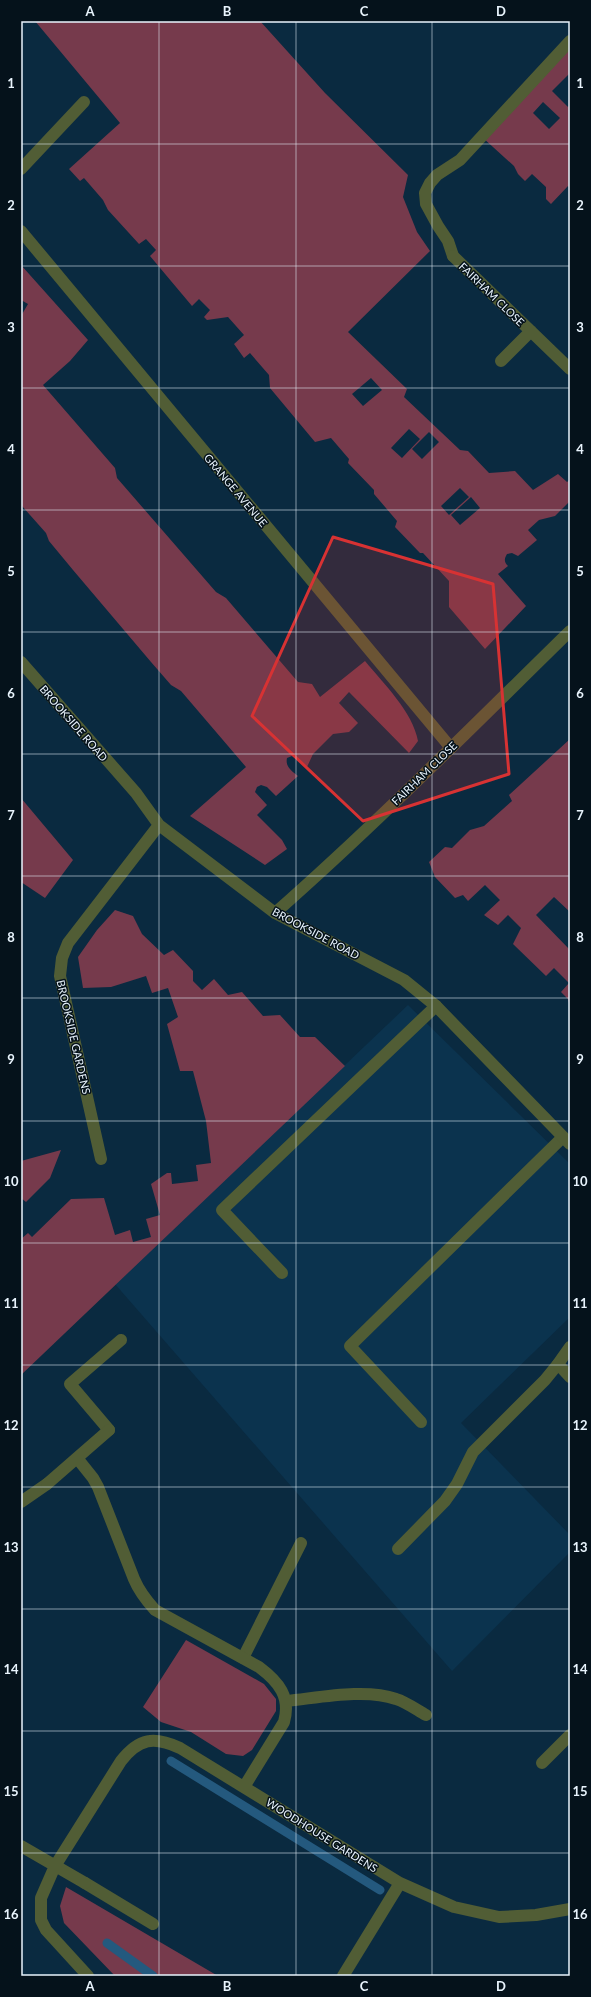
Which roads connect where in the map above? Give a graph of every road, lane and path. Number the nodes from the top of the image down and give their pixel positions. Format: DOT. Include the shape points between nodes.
graph roads {
  1 [pos="570,41"];
  2 [pos="84,102"];
  3 [pos="21,169"];
  4 [pos="21,231"];
  5 [pos="531,331"];
  6 [pos="501,361"];
  7 [pos="570,369"];
  8 [pos="570,632"];
  9 [pos="21,662"];
  10 [pos="450,748"];
  11 [pos="159,825"];
  12 [pos="275,913"];
  13 [pos="436,1006"];
  14 [pos="568,1137"];
  15 [pos="101,1159"];
  16 [pos="282,1273"];
  17 [pos="121,1340"];
  18 [pos="570,1348"];
  19 [pos="558,1364"];
  20 [pos="570,1377"];
  21 [pos="421,1422"];
  22 [pos="77,1458"];
  23 [pos="21,1502"];
  24 [pos="301,1543"];
  25 [pos="398,1549"];
  26 [pos="243,1658"];
  27 [pos="286,1701"];
  28 [pos="426,1716"];
  29 [pos="570,1735"];
  30 [pos="542,1762"];
  31 [pos="244,1787"];
  32 [pos="21,1846"];
  33 [pos="55,1866"];
  34 [pos="400,1883"];
  35 [pos="570,1909"];
  36 [pos="153,1924"];
  37 [pos="88,1976"];
  38 [pos="343,1976"];
  1 -- 5 [label="street, FAIRHAM CLOSE" via="460,160 437,175 425,193 426,204 448,241 453,256"];
  2 -- 3 [label="street"];
  4 -- 10 [label="street, GRANGE AVENUE"];
  5 -- 6 [label="street, FAIRHAM CLOSE"];
  5 -- 7 [label="street, FAIRHAM CLOSE"];
  8 -- 10 [label="street, FAIRHAM CLOSE"];
  9 -- 11 [label="street, BROOKSIDE ROAD" via="136,792"];
  10 -- 12 [label="street, FAIRHAM CLOSE"];
  11 -- 12 [label="street, BROOKSIDE ROAD"];
  11 -- 15 [label="street, BROOKSIDE GARDENS" via="68,943 62,958 60,976"];
  12 -- 13 [label="street, BROOKSIDE ROAD" via="404,980"];
  13 -- 14 [label="street, BROOKSIDE ROAD"];
  13 -- 16 [label="street" via="222,1210"];
  14 -- 21 [label="street" via="350,1346"];
  17 -- 22 [label="street" via="70,1384 109,1430"];
  18 -- 19 [label="street"];
  19 -- 20 [label="street"];
  19 -- 25 [label="street" via="473,1452 445,1501"];
  22 -- 23 [label="street"];
  22 -- 26 [label="street" via="98,1488 134,1579 147,1602 155,1610"];
  24 -- 26 [label="street"];
  26 -- 27 [label="street" via="272,1677 280,1685"];
  27 -- 28 [label="street" via="348,1694 372,1695 396,1699"];
  27 -- 31 [label="street" via="284,1722"];
  29 -- 30 [label="street"];
  31 -- 33 [label="street, WOODHOUSE GARDENS" via="169,1743 154,1739 140,1744 130,1750 121,1761"];
  31 -- 34 [label="street, WOODHOUSE GARDENS"];
  32 -- 33 [label="street"];
  33 -- 36 [label="street"];
  33 -- 37 [label="street, WOODHOUSE GARDENS" via="40,1898 42,1920 54,1942"];
  34 -- 35 [label="street, WOODHOUSE GARDENS" via="454,1907 499,1917 536,1915"];
  34 -- 38 [label="street"];
}
